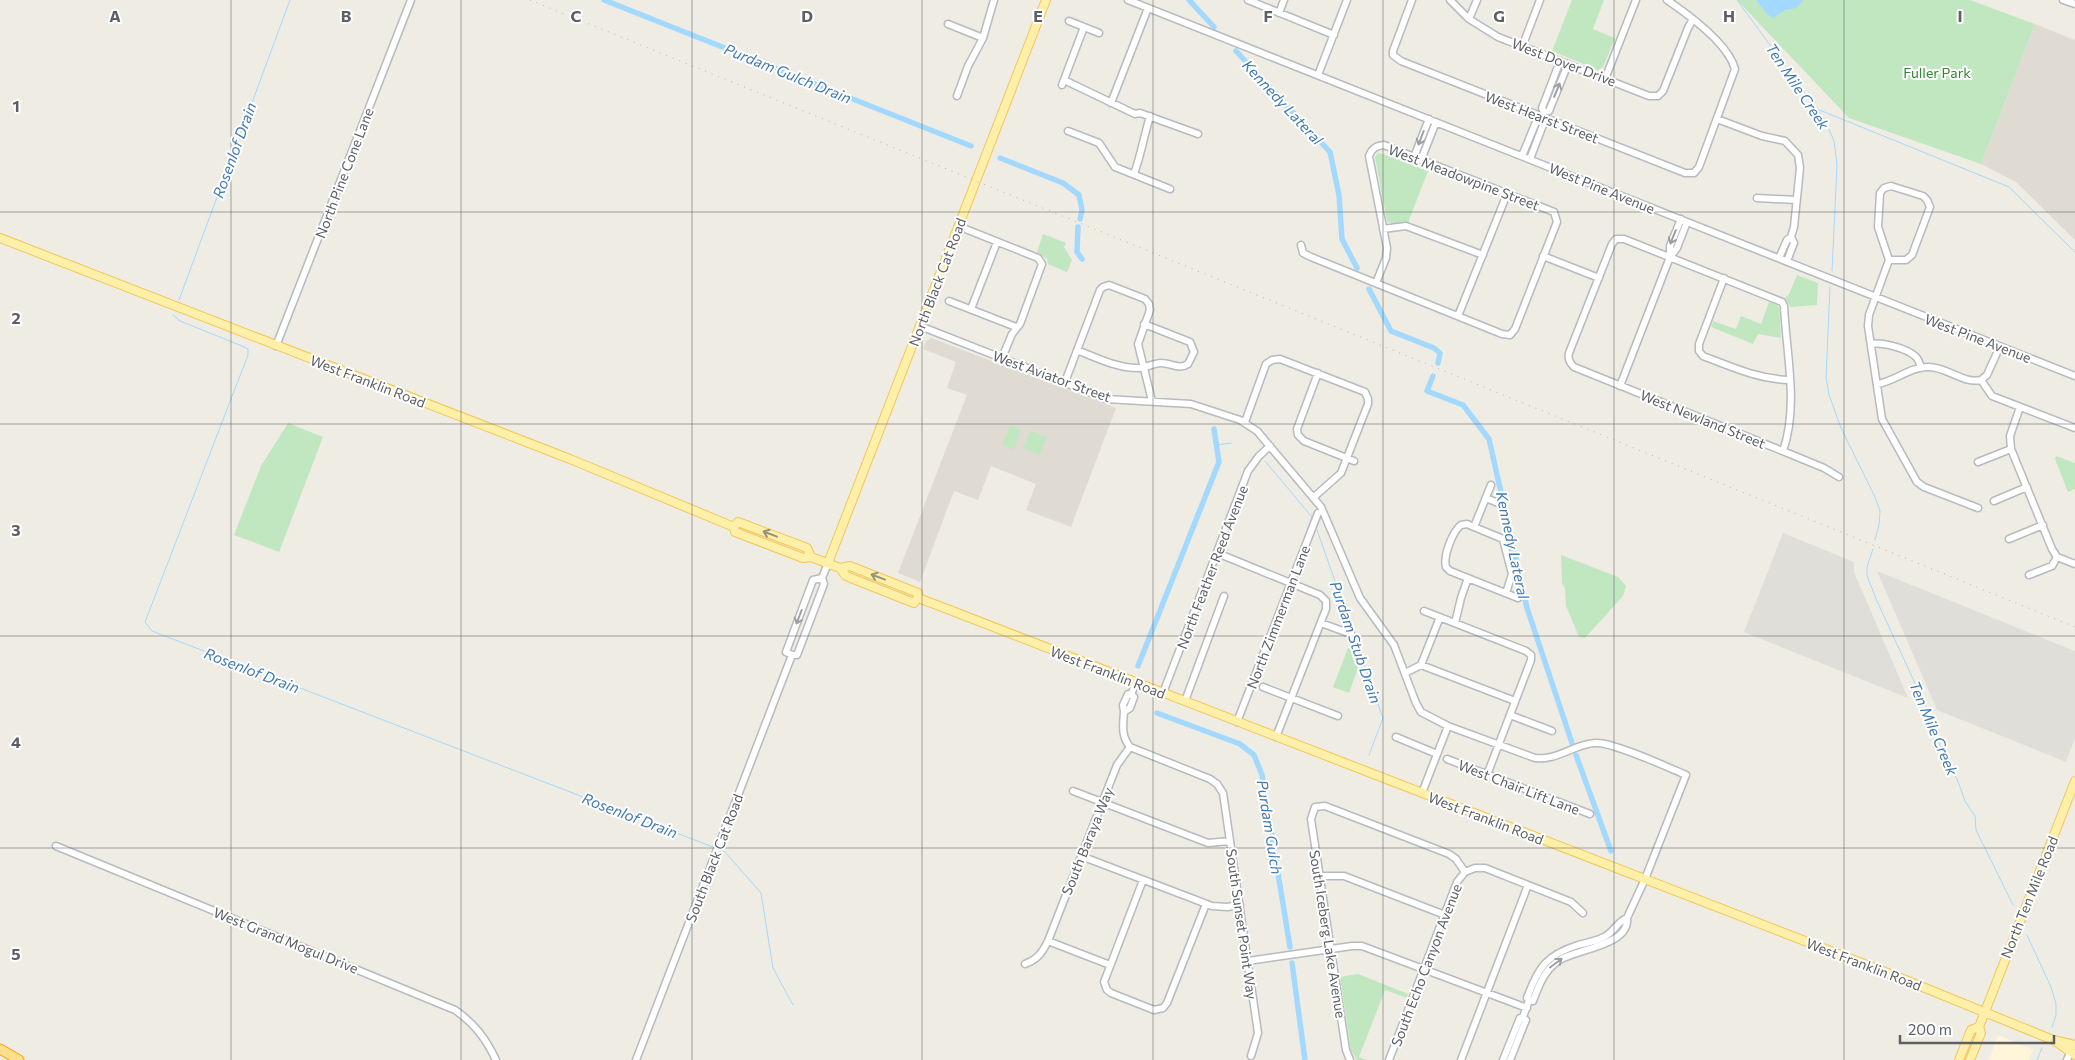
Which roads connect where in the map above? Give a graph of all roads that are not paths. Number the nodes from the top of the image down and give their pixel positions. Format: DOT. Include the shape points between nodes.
graph roads {
  1 [pos="411,0"];
  2 [pos="994,0"];
  3 [pos="1046,0"];
  4 [pos="1128,0"];
  5 [pos="1248,0"];
  6 [pos="1284,0"];
  7 [pos="1347,0"];
  8 [pos="1412,0"];
  9 [pos="1450,0"];
  10 [pos="1477,0"];
  11 [pos="1540,0"];
  12 [pos="1636,0"];
  13 [pos="1667,0"];
  14 [pos="2063,0"];
  15 [pos="2075,4"];
  16 [pos="1148,8"];
  17 [pos="1279,13"];
  18 [pos="1469,19"];
  19 [pos="1693,19"];
  20 [pos="1069,21"];
  21 [pos="948,24"];
  22 [pos="1084,27"];
  23 [pos="1099,33"];
  24 [pos="1334,35"];
  25 [pos="983,38"];
  26 [pos="1522,47"];
  27 [pos="1560,61"];
  28 [pos="1568,64"];
  29 [pos="1318,75"];
  30 [pos="1605,79"];
  31 [pos="956,96"];
  32 [pos="1111,102"];
  33 [pos="1150,116"];
  34 [pos="1542,117"];
  35 [pos="1429,119"];
  36 [pos="1717,119"];
  37 [pos="1436,122"];
  38 [pos="1068,131"];
  39 [pos="1198,134"];
  40 [pos="1522,156"];
  41 [pos="1414,157"];
  42 [pos="1530,159"];
  43 [pos="1421,160"];
  44 [pos="1134,174"];
  45 [pos="1170,189"];
  46 [pos="1507,194"];
  47 [pos="1757,198"];
  48 [pos="1796,200"];
  49 [pos="1684,220"];
  50 [pos="958,226"];
  51 [pos="1384,229"];
  52 [pos="1791,237"];
  53 [pos="0,238"];
  54 [pos="997,242"];
  55 [pos="1301,245"];
  56 [pos="1483,255"];
  57 [pos="1543,256"];
  58 [pos="1670,257"];
  59 [pos="1779,258"];
  60 [pos="1889,260"];
  61 [pos="1787,261"];
  62 [pos="1599,278"];
  63 [pos="1724,278"];
  64 [pos="1376,283"];
  65 [pos="1876,298"];
  66 [pos="949,301"];
  67 [pos="971,310"];
  68 [pos="1458,316"];
  69 [pos="1144,324"];
  70 [pos="920,326"];
  71 [pos="1016,327"];
  72 [pos="1871,344"];
  73 [pos="276,346"];
  74 [pos="2000,346"];
  75 [pos="1077,350"];
  76 [pos="1002,358"];
  77 [pos="1144,368"];
  78 [pos="1921,368"];
  79 [pos="1318,373"];
  80 [pos="2075,376"];
  81 [pos="1789,380"];
  82 [pos="1981,380"];
  83 [pos="1065,382"];
  84 [pos="1877,384"];
  85 [pos="1620,386"];
  86 [pos="1152,401"];
  87 [pos="2020,407"];
  88 [pos="1245,422"];
  89 [pos="2075,428"];
  90 [pos="1270,446"];
  91 [pos="2011,449"];
  92 [pos="1784,451"];
  93 [pos="1347,458"];
  94 [pos="1354,460"];
  95 [pos="1978,462"];
  96 [pos="1839,477"];
  97 [pos="1491,485"];
  98 [pos="2027,487"];
  99 [pos="1314,497"];
  100 [pos="1486,498"];
  101 [pos="1994,501"];
  102 [pos="1498,503"];
  103 [pos="1978,508"];
  104 [pos="1318,513"];
  105 [pos="2043,525"];
  106 [pos="1474,527"];
  107 [pos="2009,538"];
  108 [pos="1217,553"];
  109 [pos="2057,557"];
  110 [pos="828,563"];
  111 [pos="2075,564"];
  112 [pos="2029,575"];
  113 [pos="822,578"];
  114 [pos="1468,578"];
  115 [pos="1291,583"];
  116 [pos="1506,593"];
  117 [pos="1224,596"];
  118 [pos="1518,598"];
  119 [pos="1424,610"];
  120 [pos="1440,617"];
  121 [pos="1321,622"];
  122 [pos="1455,623"];
  123 [pos="1351,634"];
  124 [pos="792,655"];
  125 [pos="1422,665"];
  126 [pos="1405,673"];
  127 [pos="1136,682"];
  128 [pos="1262,687"];
  129 [pos="1163,693"];
  130 [pos="1292,698"];
  131 [pos="1184,701"];
  132 [pos="1515,701"];
  133 [pos="1510,714"];
  134 [pos="1338,716"];
  135 [pos="1237,722"];
  136 [pos="1448,726"];
  137 [pos="1552,731"];
  138 [pos="1276,737"];
  139 [pos="1396,738"];
  140 [pos="1499,744"];
  141 [pos="1130,747"];
  142 [pos="1437,754"];
  143 [pos="1447,759"];
  144 [pos="1487,774"];
  145 [pos="2075,781"];
  146 [pos="1073,791"];
  147 [pos="1422,793"];
  148 [pos="1103,802"];
  149 [pos="1590,814"];
  150 [pos="1230,841"];
  151 [pos="56,846"];
  152 [pos="1082,856"];
  153 [pos="1465,872"];
  154 [pos="1320,876"];
  155 [pos="1645,879"];
  156 [pos="1143,880"];
  157 [pos="1528,885"];
  158 [pos="1206,904"];
  159 [pos="1240,905"];
  160 [pos="1583,913"];
  161 [pos="1444,915"];
  162 [pos="1048,941"];
  163 [pos="1330,949"];
  164 [pos="1248,961"];
  165 [pos="1025,964"];
  166 [pos="1110,965"];
  167 [pos="1424,969"];
  168 [pos="1487,993"];
  169 [pos="1527,1008"];
  170 [pos="1984,1012"];
  171 [pos="1523,1017"];
  172 [pos="1979,1027"];
  173 [pos="2053,1040"];
  174 [pos="2075,1045"];
  175 [pos="0,1049"];
  176 [pos="1251,1056"];
  177 [pos="2071,1056"];
  178 [pos="19,1060"];
  179 [pos="496,1060"];
  180 [pos="636,1060"];
  181 [pos="1350,1060"];
  182 [pos="1389,1060"];
  183 [pos="1461,1060"];
  184 [pos="1503,1060"];
  185 [pos="1510,1060"];
  186 [pos="1960,1060"];
  187 [pos="1970,1060"];
  1 -- 73 [label="street, North Pine Cone Lane"];
  2 -- 25 [label="street"];
  3 -- 50 [label="main road, North Black Cat Road"];
  4 -- 16 [label="street, West Pine Avenue"];
  5 -- 17 [label="street"];
  6 -- 17 [label="street"];
  7 -- 24 [label="street"];
  8 -- 34 [label="street, West Hearst Street" via="1394,55 1401,61"];
  9 -- 18 [label="street, West Dover Drive"];
  10 -- 18 [label="street"];
  11 -- 26 [label="street"];
  12 -- 30 [label="street"];
  13 -- 19 [label="street"];
  14 -- 15 [label="street"];
  16 -- 29 [label="street, West Pine Avenue"];
  16 -- 32 [label="street"];
  17 -- 24 [label="street"];
  18 -- 26 [label="street, West Dover Drive"];
  19 -- 30 [label="street, West Dover Drive" via="1658,96 1649,96"];
  19 -- 36 [label="street" via="1730,57 1735,69"];
  20 -- 22 [label="street"];
  21 -- 25 [label="street"];
  22 -- 23 [label="street"];
  22 -- 32 [label="street" via="1063,82"];
  24 -- 29 [label="street"];
  25 -- 31 [label="street"];
  26 -- 27 [label="street, West Dover Drive"];
  27 -- 28 [label="street, West Dover Drive"];
  27 -- 34 [label="street" via="1542,108"];
  28 -- 30 [label="street, West Dover Drive"];
  34 -- 28 [label="street, one-way" via="1549,111"];
  29 -- 35 [label="street, West Pine Avenue"];
  32 -- 33 [label="street" via="1135,114"];
  33 -- 39 [label="street"];
  33 -- 44 [label="street"];
  34 -- 36 [label="street, West Hearst Street" via="1685,173 1694,173 1699,167"];
  34 -- 40 [label="street" via="1536,122"];
  34 -- 42 [label="street" via="1543,125"];
  35 -- 37 [label="street, West Pine Avenue"];
  35 -- 41 [label="street, one-way"];
  36 -- 48 [label="street" via="1785,141 1798,155 1800,168"];
  37 -- 40 [label="street, West Pine Avenue"];
  37 -- 43 [label="street"];
  38 -- 44 [label="street" via="1099,143 1115,167"];
  40 -- 42 [label="street, West Pine Avenue"];
  41 -- 43 [label="street, West Meadowpine Street"];
  41 -- 51 [label="street, West Meadowpine Street" via="1384,145 1374,148 1369,156"];
  42 -- 49 [label="street, West Pine Avenue"];
  43 -- 46 [label="street, West Meadowpine Street"];
  44 -- 45 [label="street"];
  46 -- 56 [label="street"];
  46 -- 57 [label="street, West Meadowpine Street" via="1554,212 1557,222"];
  47 -- 48 [label="street"];
  48 -- 52 [label="street"];
  49 -- 58 [label="street" via="1670,246"];
  49 -- 59 [label="street, West Pine Avenue"];
  50 -- 54 [label="street"];
  50 -- 70 [label="main road, North Black Cat Road"];
  51 -- 56 [label="street" via="1413,227"];
  51 -- 64 [label="street" via="1387,253"];
  52 -- 59 [label="street"];
  52 -- 61 [label="street" via="1794,243"];
  53 -- 73 [label="main road, West Franklin Road"];
  54 -- 67 [label="street"];
  54 -- 71 [label="street" via="1041,262 1042,267"];
  55 -- 64 [label="street" via="1304,253 1311,257"];
  56 -- 68 [label="street"];
  57 -- 62 [label="street"];
  57 -- 68 [label="street" via="1510,335"];
  58 -- 62 [label="street" via="1624,239 1616,239"];
  58 -- 63 [label="street"];
  58 -- 85 [label="street"];
  59 -- 61 [label="street, West Pine Avenue"];
  60 -- 60 [label="street" via="1878,227 1880,196 1884,188 1895,186 1923,196 1930,211 1912,256 1906,260"];
  60 -- 65 [label="street"];
  61 -- 65 [label="street, West Pine Avenue"];
  62 -- 85 [label="street, West Newland Street" via="1568,360 1574,367"];
  63 -- 81 [label="street" via="1782,302"];
  63 -- 81 [label="street" via="1699,351 1703,356 1748,374"];
  64 -- 68 [label="street"];
  65 -- 72 [label="street" via="1868,320"];
  65 -- 74 [label="street, West Pine Avenue"];
  66 -- 67 [label="street"];
  67 -- 71 [label="street"];
  69 -- 75 [label="street" via="1150,310 1145,299 1105,286 1100,290"];
  69 -- 77 [label="street" via="1138,344"];
  69 -- 77 [label="street" via="1188,341 1193,347 1187,366 1181,368 1161,363"];
  70 -- 76 [label="street, West Aviator Street"];
  70 -- 110 [label="main road, North Black Cat Road"];
  71 -- 76 [label="street"];
  72 -- 78 [label="street" via="1884,343 1913,355"];
  72 -- 84 [label="street"];
  73 -- 110 [label="main road, West Franklin Road" via="570,459 734,527 738,522 807,548 811,557"];
  74 -- 80 [label="street, West Pine Avenue"];
  74 -- 82 [label="street" via="1987,375"];
  75 -- 77 [label="street" via="1121,367"];
  75 -- 83 [label="street"];
  76 -- 83 [label="street, West Aviator Street"];
  77 -- 86 [label="street"];
  78 -- 82 [label="street" via="1936,368 1970,381"];
  78 -- 84 [label="street"];
  79 -- 88 [label="street" via="1280,359 1266,364"];
  79 -- 93 [label="street" via="1297,429 1298,435 1304,441"];
  79 -- 93 [label="street" via="1367,395 1368,404"];
  81 -- 92 [label="street" via="1792,408"];
  82 -- 87 [label="street" via="1992,396"];
  83 -- 86 [label="street, West Aviator Street" via="1106,398"];
  84 -- 103 [label="street" via="1885,427 1917,482"];
  85 -- 92 [label="street, West Newland Street"];
  86 -- 88 [label="street, West Aviator Street" via="1191,404"];
  87 -- 89 [label="street"];
  87 -- 91 [label="street" via="2010,436"];
  88 -- 90 [label="street"];
  90 -- 99 [label="street"];
  90 -- 108 [label="street, North Feather Reed Avenue" via="1248,471"];
  91 -- 95 [label="street"];
  91 -- 98 [label="street"];
  92 -- 96 [label="street, West Newland Street"];
  93 -- 94 [label="street"];
  93 -- 99 [label="street" via="1337,478"];
  97 -- 100 [label="street"];
  98 -- 101 [label="street"];
  98 -- 105 [label="street"];
  99 -- 126 [label="street" via="1326,517 1360,598 1394,645"];
  100 -- 102 [label="street"];
  100 -- 106 [label="street"];
  104 -- 115 [label="street, North Zimmerman Lane"];
  105 -- 107 [label="street"];
  105 -- 109 [label="street"];
  106 -- 114 [label="street" via="1467,524 1456,530 1445,561 1446,568"];
  106 -- 116 [label="street" via="1503,539 1512,574"];
  108 -- 115 [label="street"];
  108 -- 129 [label="street, North Feather Reed Avenue"];
  109 -- 111 [label="street"];
  109 -- 112 [label="street" via="2052,566"];
  110 -- 113 [label="street, South Black Cat Road"];
  110 -- 127 [label="main road, West Franklin Road" via="840,568 850,566 918,592 918,598"];
  113 -- 124 [label="street, South Black Cat Road" via="824,584 797,655"];
  113 -- 124 [label="street, South Black Cat Road, one-way" via="813,580 786,652"];
  114 -- 116 [label="street"];
  114 -- 122 [label="street"];
  115 -- 121 [label="street" via="1320,595 1326,601"];
  115 -- 135 [label="street, North Zimmerman Lane"];
  116 -- 118 [label="street"];
  117 -- 131 [label="street"];
  119 -- 120 [label="street"];
  120 -- 122 [label="street"];
  120 -- 125 [label="street"];
  121 -- 123 [label="street"];
  121 -- 130 [label="street"];
  122 -- 132 [label="street" via="1531,655 1532,660"];
  124 -- 180 [label="street, South Black Cat Road"];
  125 -- 126 [label="street"];
  125 -- 132 [label="street"];
  126 -- 136 [label="street" via="1421,712"];
  127 -- 129 [label="main road, West Franklin Road"];
  127 -- 141 [label="street" via="1123,705 1122,728"];
  128 -- 130 [label="street"];
  129 -- 131 [label="main road, West Franklin Road"];
  130 -- 134 [label="street"];
  130 -- 138 [label="street"];
  131 -- 135 [label="main road, West Franklin Road"];
  132 -- 133 [label="street"];
  133 -- 137 [label="street"];
  133 -- 140 [label="street"];
  135 -- 138 [label="main road, West Franklin Road"];
  136 -- 140 [label="street"];
  136 -- 142 [label="street"];
  138 -- 147 [label="main road, West Franklin Road"];
  139 -- 142 [label="street"];
  140 -- 144 [label="street"];
  140 -- 155 [label="street" via="1542,759 1597,742 1686,775"];
  141 -- 148 [label="street, South Baraya Way" via="1117,765"];
  141 -- 150 [label="street, South Sunset Point Way" via="1217,784 1221,790"];
  142 -- 147 [label="street"];
  143 -- 144 [label="street, West Chair Lift Lane"];
  144 -- 149 [label="street, West Chair Lift Lane"];
  145 -- 170 [label="main road, North Ten Mile Road"];
  146 -- 148 [label="street"];
  147 -- 155 [label="main road, West Franklin Road"];
  148 -- 150 [label="street" via="1208,843"];
  148 -- 152 [label="street, South Baraya Way"];
  150 -- 159 [label="street, South Sunset Point Way"];
  151 -- 179 [label="street, West Grand Mogul Drive" via="455,1010 483,1035"];
  152 -- 156 [label="street"];
  152 -- 162 [label="street, South Baraya Way"];
  153 -- 154 [label="street, South Iceberg Lake Avenue" via="1449,854 1325,806 1315,807 1311,819"];
  153 -- 157 [label="street" via="1485,868"];
  153 -- 161 [label="street, South Echo Canyon Avenue" via="1457,882"];
  154 -- 161 [label="street" via="1344,876"];
  154 -- 163 [label="street, South Iceberg Lake Avenue"];
  155 -- 169 [label="street" via="1628,922 1617,937 1606,944 1566,956 1549,968"];
  155 -- 170 [label="main road, West Franklin Road"];
  156 -- 158 [label="street"];
  156 -- 166 [label="street"];
  157 -- 160 [label="street" via="1571,902"];
  157 -- 168 [label="street"];
  158 -- 159 [label="street" via="1219,908"];
  158 -- 166 [label="street" via="1163,1008 1154,1010 1111,993 1105,985"];
  159 -- 164 [label="street, South Sunset Point Way"];
  161 -- 167 [label="street, South Echo Canyon Avenue"];
  162 -- 165 [label="street, South Baraya Way" via="1042,954"];
  162 -- 166 [label="street"];
  163 -- 164 [label="street"];
  163 -- 167 [label="street" via="1362,946"];
  163 -- 181 [label="street, South Iceberg Lake Avenue"];
  164 -- 176 [label="street, South Sunset Point Way" via="1258,1033"];
  167 -- 168 [label="street"];
  167 -- 182 [label="street, South Echo Canyon Avenue"];
  168 -- 169 [label="street"];
  168 -- 183 [label="street"];
  169 -- 171 [label="street"];
  170 -- 172 [label="main road, North Ten Mile Road"];
  170 -- 173 [label="main road, West Franklin Road"];
  171 -- 184 [label="street"];
  171 -- 185 [label="street" via="1526,1020"];
  172 -- 186 [label="main road" via="1971,1030"];
  172 -- 187 [label="main road" via="1981,1033"];
  173 -- 174 [label="main road, West Franklin Road"];
  173 -- 177 [label="main road, West Franklin Road"];
  175 -- 178 [label="highway"];
}
